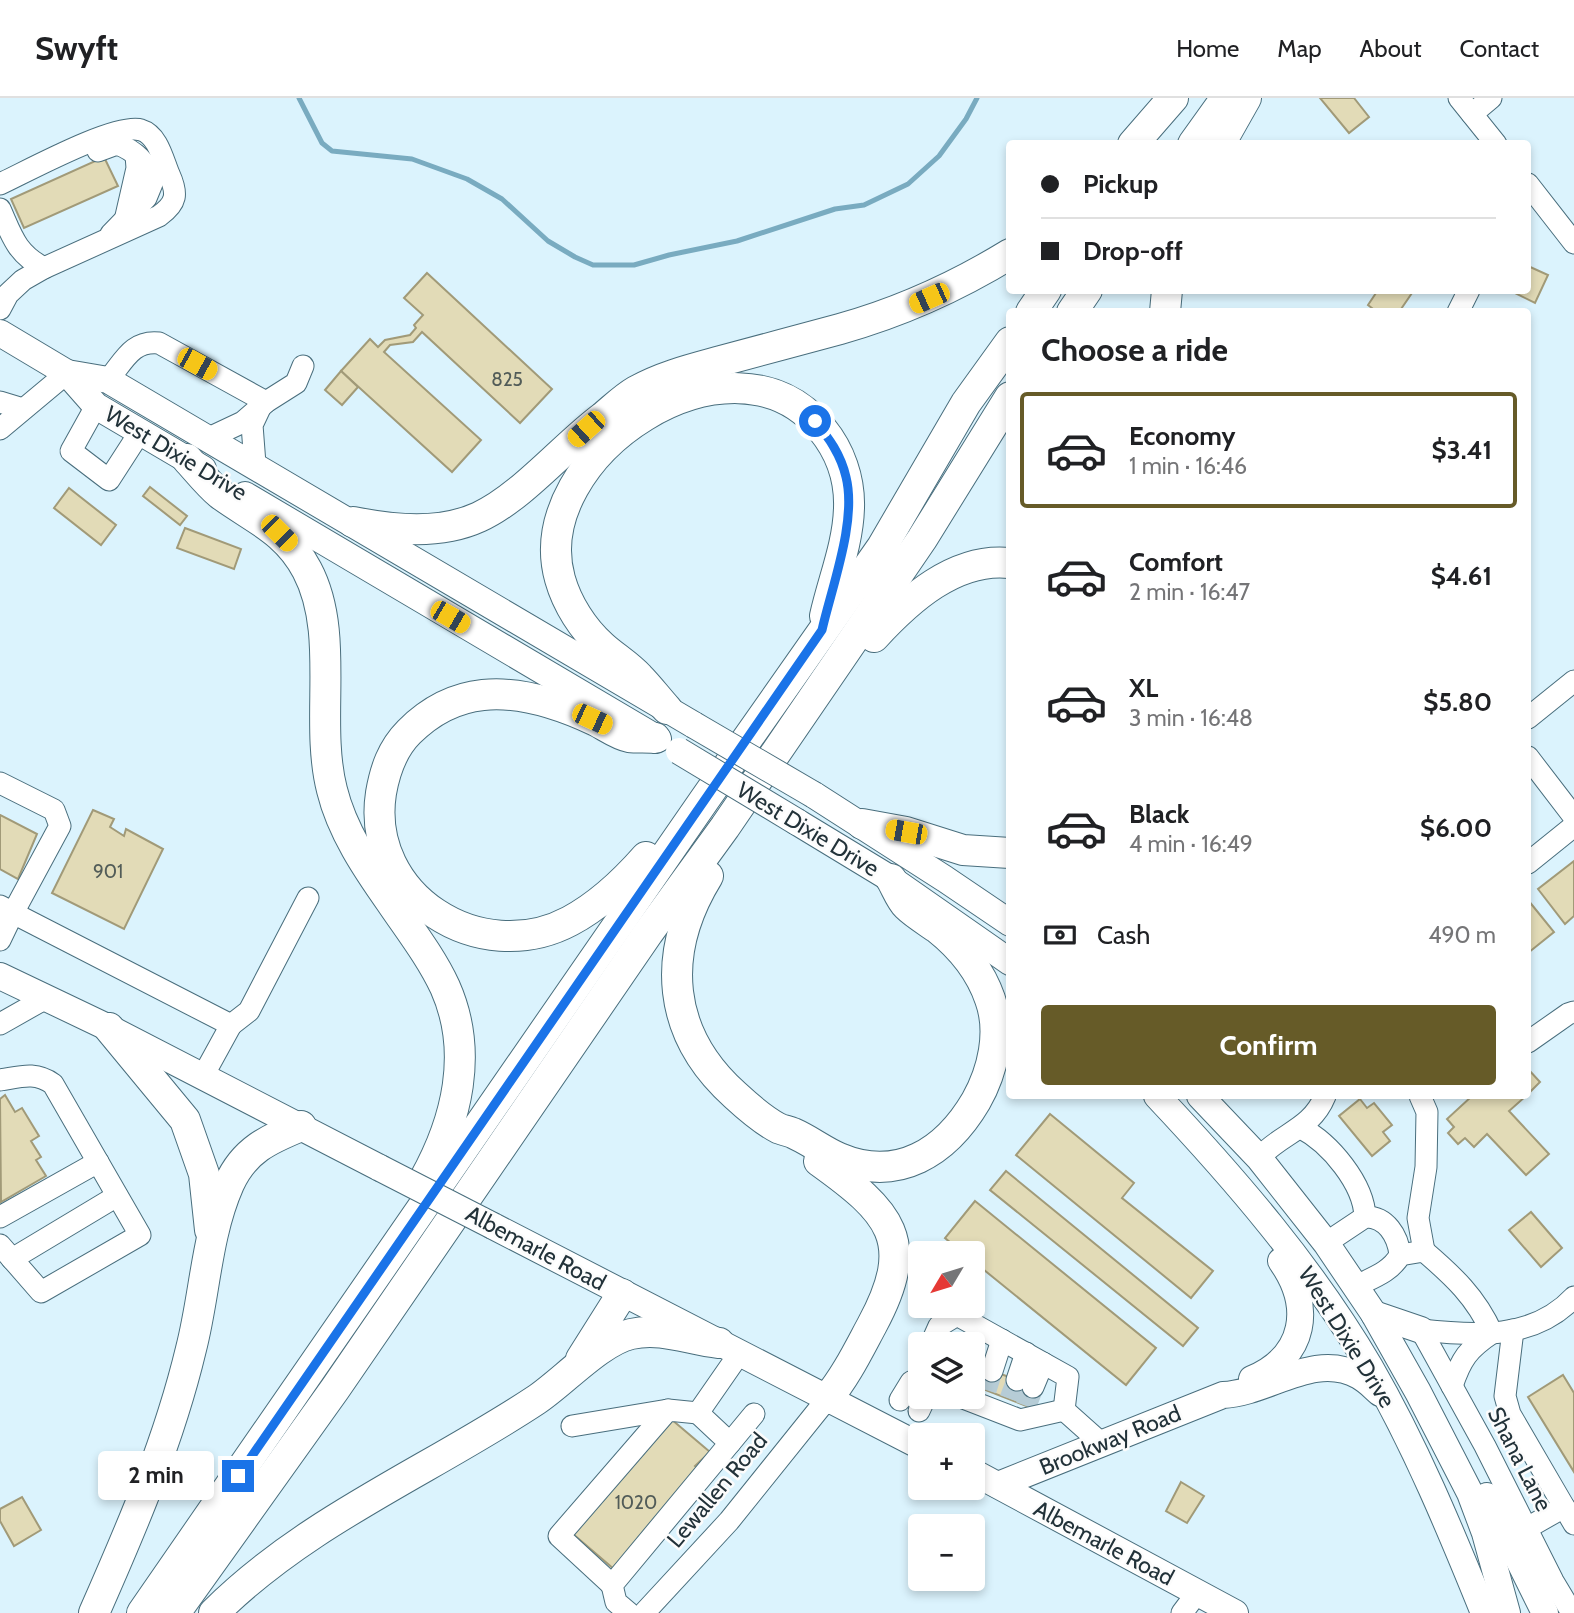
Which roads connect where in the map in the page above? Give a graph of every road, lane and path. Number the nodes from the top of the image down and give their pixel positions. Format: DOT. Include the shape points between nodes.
graph roads {
  1 [pos="1173,98"];
  2 [pos="1184,98"];
  3 [pos="1226,98"];
  4 [pos="1246,98"];
  5 [pos="1491,98"];
  6 [pos="1466,106"];
  7 [pos="1136,140"];
  8 [pos="1155,140"];
  9 [pos="1196,140"];
  10 [pos="1222,140"];
  11 [pos="1493,140"];
  12 [pos="0,184"];
  13 [pos="0,190"];
  14 [pos="1531,192"];
  15 [pos="0,209"];
  16 [pos="105,241"];
  17 [pos="1574,243"];
  18 [pos="1006,256"];
  19 [pos="44,268"];
  20 [pos="0,309"];
  21 [pos="0,332"];
  22 [pos="1006,348"];
  23 [pos="303,366"];
  24 [pos="66,373"];
  25 [pos="108,380"];
  26 [pos="0,402"];
  27 [pos="1006,403"];
  28 [pos="96,405"];
  29 [pos="263,405"];
  30 [pos="23,409"];
  31 [pos="0,429"];
  32 [pos="140,432"];
  33 [pos="209,438"];
  34 [pos="187,459"];
  35 [pos="255,464"];
  36 [pos="353,522"];
  37 [pos="1006,563"];
  38 [pos="822,630"];
  39 [pos="838,662"];
  40 [pos="1574,681"];
  41 [pos="667,709"];
  42 [pos="1531,716"];
  43 [pos="667,744"];
  44 [pos="1531,761"];
  45 [pos="0,783"];
  46 [pos="705,799"];
  47 [pos="1574,817"];
  48 [pos="862,824"];
  49 [pos="1574,826"];
  50 [pos="725,827"];
  51 [pos="1006,853"];
  52 [pos="1531,861"];
  53 [pos="891,879"];
  54 [pos="308,898"];
  55 [pos="7,909"];
  56 [pos="1006,920"];
  57 [pos="0,940"];
  58 [pos="1006,959"];
  59 [pos="0,976"];
  60 [pos="46,998"];
  61 [pos="1574,1012"];
  62 [pos="0,1024"];
  63 [pos="231,1026"];
  64 [pos="109,1028"];
  65 [pos="1531,1040"];
  66 [pos="203,1076"];
  67 [pos="0,1080"];
  68 [pos="1160,1099"];
  69 [pos="1203,1099"];
  70 [pos="1323,1099"];
  71 [pos="1421,1099"];
  72 [pos="301,1126"];
  73 [pos="778,1128"];
  74 [pos="1301,1128"];
  75 [pos="1258,1158"];
  76 [pos="98,1162"];
  77 [pos="117,1196"];
  78 [pos="1253,1203"];
  79 [pos="0,1217"];
  80 [pos="1364,1217"];
  81 [pos="211,1241"];
  82 [pos="1326,1243"];
  83 [pos="1424,1251"];
  84 [pos="6,1252"];
  85 [pos="1400,1255"];
  86 [pos="375,1277"];
  87 [pos="1356,1286"];
  88 [pos="622,1294"];
  89 [pos="1574,1297"];
  90 [pos="1374,1314"];
  91 [pos="1421,1330"];
  92 [pos="939,1332"];
  93 [pos="971,1332"];
  94 [pos="1503,1332"];
  95 [pos="985,1337"];
  96 [pos="1002,1340"];
  97 [pos="729,1349"];
  98 [pos="1035,1358"];
  99 [pos="573,1371"];
  100 [pos="908,1387"];
  101 [pos="1452,1387"];
  102 [pos="986,1389"];
  103 [pos="1418,1392"];
  104 [pos="1223,1395"];
  105 [pos="827,1399"];
  106 [pos="900,1400"];
  107 [pos="1018,1401"];
  108 [pos="1389,1401"];
  109 [pos="668,1410"];
  110 [pos="1064,1410"];
  111 [pos="698,1413"];
  112 [pos="754,1415"];
  113 [pos="572,1426"];
  114 [pos="908,1440"];
  115 [pos="730,1443"];
  116 [pos="1101,1443"];
  117 [pos="985,1478"];
  118 [pos="998,1485"];
  119 [pos="1569,1515"];
  120 [pos="1527,1528"];
  121 [pos="612,1584"];
  122 [pos="1190,1603"];
  123 [pos="94,1613"];
  124 [pos="142,1613"];
  125 [pos="175,1613"];
  126 [pos="214,1613"];
  127 [pos="629,1613"];
  128 [pos="644,1613"];
  129 [pos="1235,1613"];
  130 [pos="1484,1613"];
  131 [pos="1507,1613"];
  132 [pos="1545,1613"];
  133 [pos="1572,1613"];
  1 -- 7 [label="highway"];
  2 -- 8 [label="highway"];
  3 -- 9 [label="highway"];
  4 -- 10 [label="highway"];
  5 -- 6 [label="street"];
  6 -- 11 [label="street"];
  12 -- 16 [label="street" via="103,136 141,129 153,137 175,189 174,200 159,216"];
  13 -- 16 [label="street" via="8,192 117,144 128,148 136,155 137,168 125,218"];
  14 -- 17 [label="street"];
  15 -- 19 [label="street" via="18,250"];
  16 -- 19 [label="street"];
  18 -- 36 [label="highway" via="911,306 676,373 636,391 511,496 478,517 421,529"];
  19 -- 20 [label="street" via="23,280"];
  21 -- 24 [label="main road, West Dixie Drive"];
  22 -- 38 [label="highway" via="966,403 882,547"];
  23 -- 29 [label="street" via="296,383"];
  24 -- 25 [label="main road, West Dixie Drive"];
  24 -- 28 [label="main road, West Dixie Drive"];
  24 -- 30 [label="street"];
  25 -- 29 [label="street" via="134,348 145,342 159,343"];
  25 -- 33 [label="main road, West Dixie Drive"];
  26 -- 30 [label="street"];
  27 -- 39 [label="highway"];
  28 -- 32 [label="main road, West Dixie Drive"];
  28 -- 32 [label="street" via="71,451 109,480"];
  29 -- 33 [label="street"];
  29 -- 35 [label="street" via="252,425"];
  30 -- 31 [label="street"];
  32 -- 34 [label="main road, West Dixie Drive"];
  33 -- 35 [label="main road, West Dixie Drive"];
  34 -- 43 [label="main road, West Dixie Drive"];
  34 -- 86 [label="highway" via="219,493 279,533 309,573 321,615 326,761 337,808 366,866 432,962 458,1029 461,1071 451,1120 425,1178 381,1245"];
  35 -- 36 [label="main road, West Dixie Drive"];
  36 -- 41 [label="main road, West Dixie Drive"];
  37 -- 39 [label="highway" via="967,568 936,582 899,609 868,643"];
  38 -- 41 [label="highway" via="849,508 847,477 833,443 793,403 764,391 730,387 703,391 651,411 625,428 597,456 574,489 558,526 556,565 569,602 590,634 638,675"];
  38 -- 46 [label="highway"];
  39 -- 50 [label="highway"];
  40 -- 42 [label="street"];
  41 -- 48 [label="main road, West Dixie Drive, bridge"];
  43 -- 46 [label="highway" via="626,737 584,715 533,698 485,695 449,703 419,722 388,763 379,816 389,858 415,896 442,918 482,935 525,936 569,922 605,899 648,854 678,813"];
  43 -- 53 [label="main road, West Dixie Drive, bridge"];
  44 -- 47 [label="street"];
  45 -- 55 [label="street" via="54,810 60,826"];
  46 -- 86 [label="highway"];
  48 -- 51 [label="highway" via="963,850"];
  48 -- 56 [label="main road, West Dixie Drive"];
  49 -- 52 [label="street"];
  50 -- 73 [label="highway" via="714,867 698,892 680,942 679,1006 704,1062 741,1100"];
  50 -- 125 [label="highway"];
  53 -- 58 [label="main road, West Dixie Drive"];
  53 -- 73 [label="highway" via="906,905 959,947 988,992 995,1041 980,1093 940,1144 894,1167 849,1162"];
  54 -- 63 [label="street" via="248,1011"];
  55 -- 57 [label="street"];
  55 -- 63 [label="street"];
  59 -- 60 [label="main road, Albemarle Road"];
  60 -- 62 [label="street"];
  60 -- 64 [label="main road, Albemarle Road"];
  61 -- 65 [label="street"];
  63 -- 66 [label="street"];
  64 -- 66 [label="main road, Albemarle Road"];
  64 -- 81 [label="highway" via="185,1120 204,1174"];
  66 -- 72 [label="main road, Albemarle Road"];
  67 -- 76 [label="street" via="42,1076 53,1084"];
  68 -- 78 [label="main road, West Dixie Drive"];
  69 -- 75 [label="main road, West Dixie Drive"];
  70 -- 74 [label="street"];
  71 -- 83 [label="street" via="1427,1112 1426,1167 1418,1217"];
  72 -- 81 [label="highway" via="267,1140 246,1158 229,1183"];
  72 -- 88 [label="main road, Albemarle Road, bridge"];
  73 -- 105 [label="highway" via="870,1200 888,1226 893,1243 888,1295 844,1378"];
  74 -- 75 [label="street"];
  74 -- 80 [label="street" via="1319,1140 1350,1175 1364,1203"];
  75 -- 82 [label="main road, West Dixie Drive"];
  76 -- 77 [label="street"];
  76 -- 79 [label="street"];
  77 -- 84 [label="street"];
  77 -- 84 [label="street" via="140,1235 41,1292"];
  78 -- 104 [label="main road" via="1265,1238 1296,1287 1301,1314 1294,1340 1278,1363"];
  78 -- 108 [label="main road, West Dixie Drive" via="1313,1281"];
  80 -- 82 [label="street"];
  80 -- 85 [label="street" via="1378,1219 1390,1229"];
  81 -- 123 [label="highway" via="192,1348 164,1445"];
  82 -- 87 [label="main road, West Dixie Drive"];
  83 -- 85 [label="street"];
  83 -- 94 [label="street" via="1459,1280"];
  85 -- 87 [label="street" via="1386,1271"];
  86 -- 124 [label="highway"];
  87 -- 90 [label="main road, West Dixie Drive"];
  88 -- 97 [label="main road, Albemarle Road"];
  88 -- 99 [label="highway"];
  89 -- 94 [label="street" via="1544,1320"];
  90 -- 91 [label="main road"];
  90 -- 103 [label="main road, West Dixie Drive"];
  91 -- 94 [label="street" via="1465,1335"];
  91 -- 101 [label="street, Shana Lane"];
  92 -- 93 [label="street" via="939,1326 957,1315"];
  94 -- 101 [label="street" via="1478,1343 1459,1364"];
  94 -- 119 [label="street" via="1510,1414"];
  95 -- 96 [label="street"];
  96 -- 98 [label="street"];
  96 -- 102 [label="street"];
  97 -- 99 [label="highway" via="666,1331 629,1334"];
  97 -- 105 [label="main road, Albemarle Road"];
  97 -- 111 [label="street"];
  98 -- 107 [label="street"];
  98 -- 110 [label="street" via="1068,1377"];
  99 -- 126 [label="highway" via="477,1437 318,1528"];
  100 -- 106 [label="street"];
  101 -- 120 [label="street, Shana Lane"];
  102 -- 107 [label="street"];
  103 -- 131 [label="main road, West Dixie Drive" via="1470,1493"];
  103 -- 132 [label="main road" via="1441,1406"];
  104 -- 108 [label="main road" via="1330,1369 1357,1375"];
  104 -- 116 [label="main road, Brookway Road"];
  105 -- 114 [label="main road, Albemarle Road"];
  105 -- 128 [label="street, Lewallen Road" via="730,1521"];
  107 -- 110 [label="street"];
  108 -- 130 [label="main road, West Dixie Drive"];
  109 -- 111 [label="street"];
  109 -- 113 [label="street"];
  109 -- 121 [label="street" via="559,1536"];
  110 -- 116 [label="street"];
  111 -- 115 [label="street"];
  112 -- 115 [label="street"];
  115 -- 121 [label="street"];
  116 -- 118 [label="main road, Brookway Road"];
  117 -- 118 [label="main road, Albemarle Road"];
  118 -- 122 [label="main road, Albemarle Road"];
  119 -- 120 [label="street"];
  120 -- 133 [label="street, Shana Lane"];
  121 -- 127 [label="street" via="616,1602"];
  122 -- 129 [label="main road, Albemarle Road"];
}
